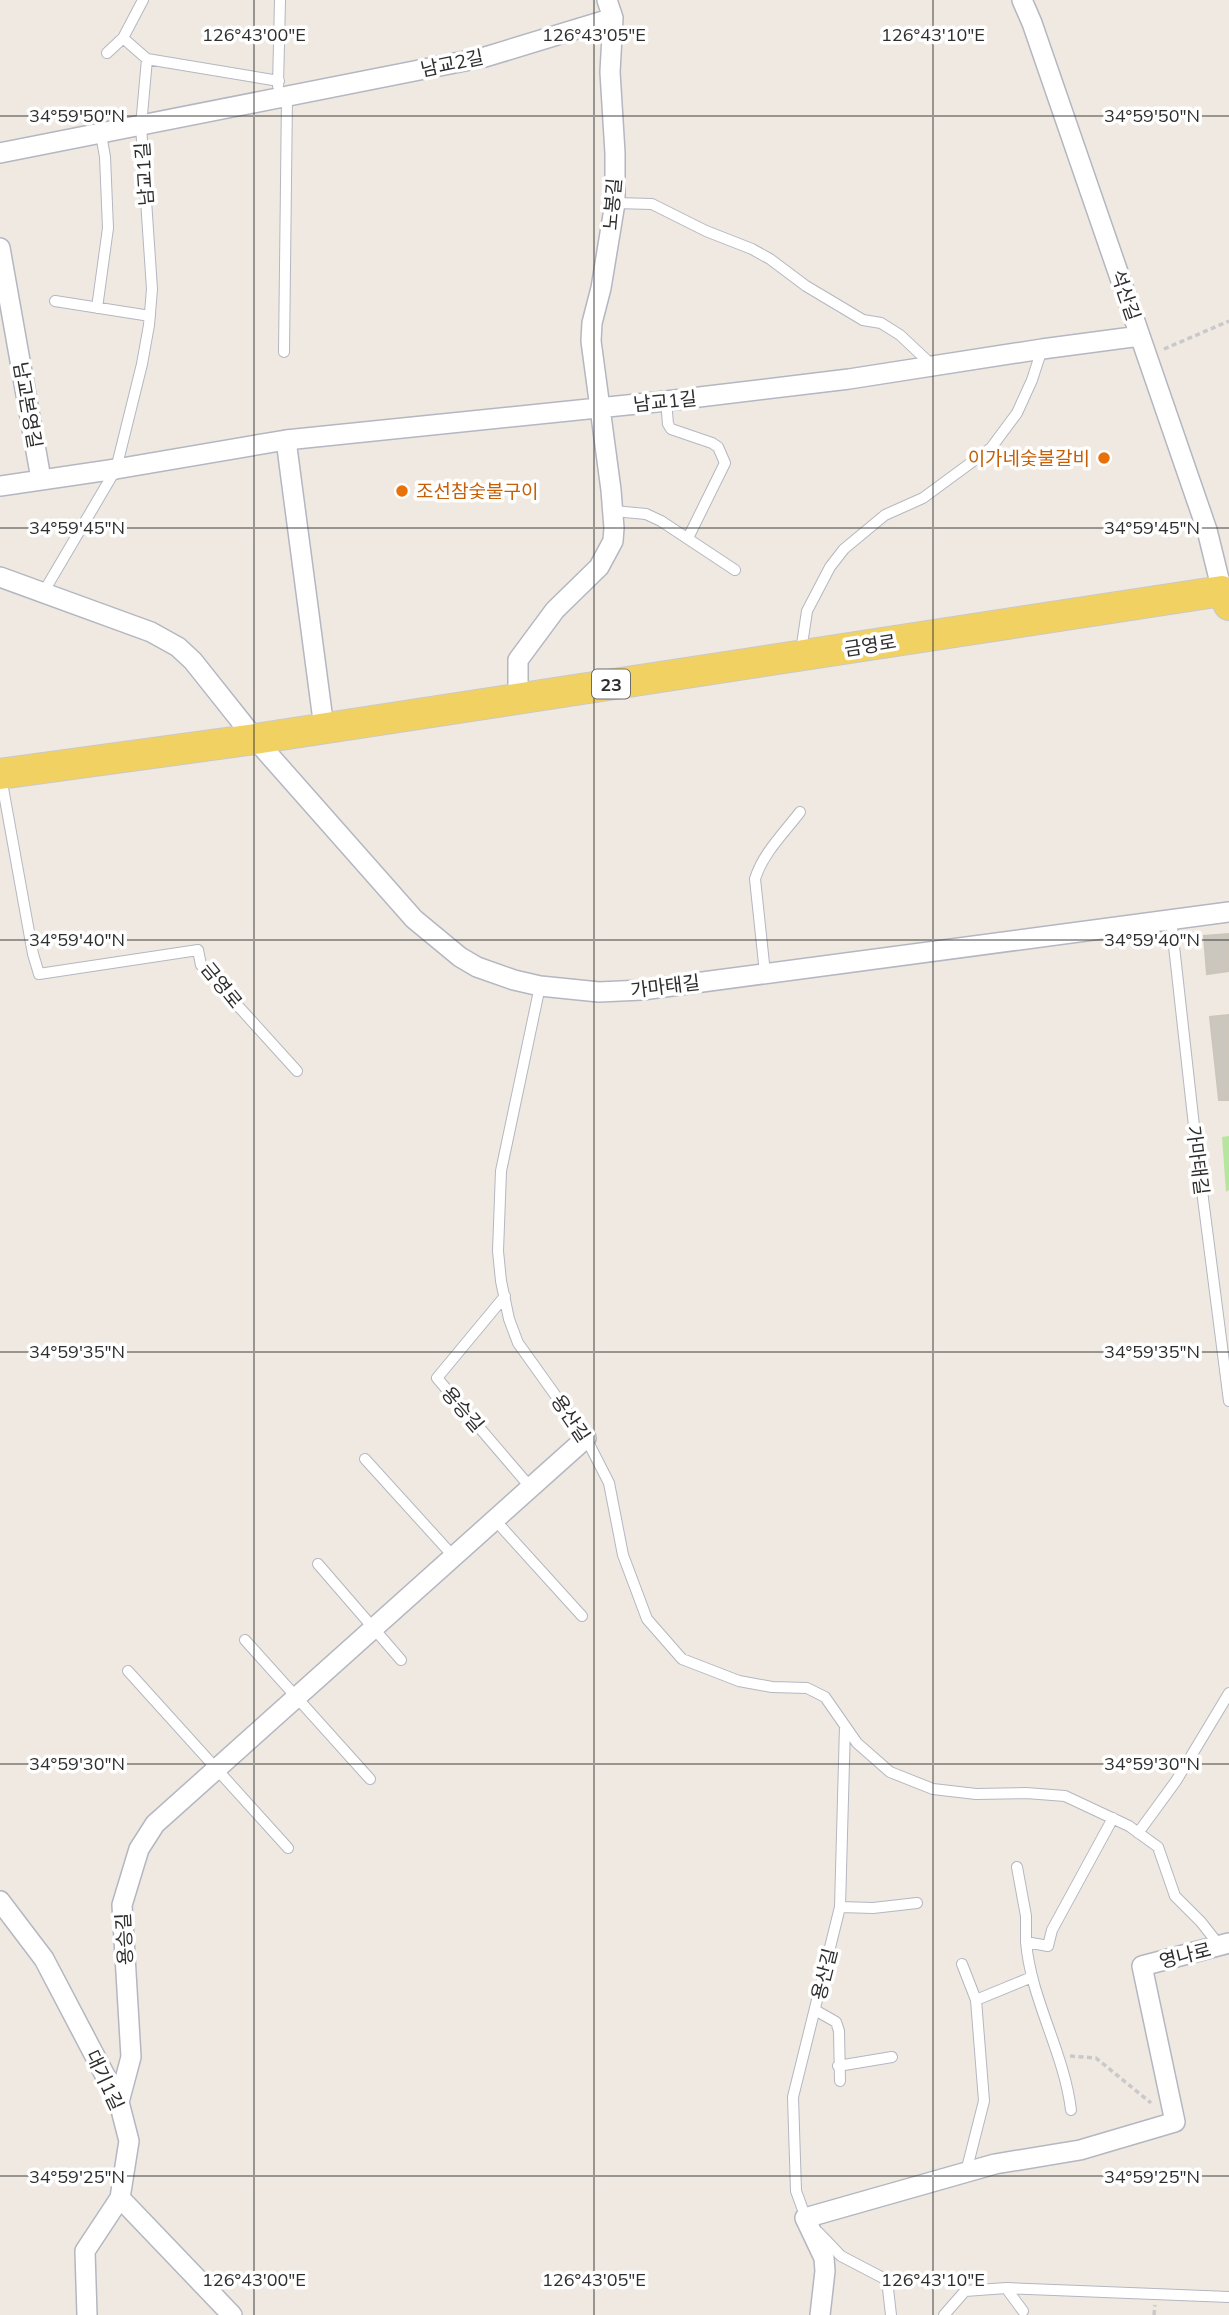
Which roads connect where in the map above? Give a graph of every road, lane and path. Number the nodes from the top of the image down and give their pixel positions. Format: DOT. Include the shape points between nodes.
graph roads {
  1 [pos="143,0"];
  2 [pos="280,0"];
  3 [pos="1022,0"];
  4 [pos="613,6"];
  5 [pos="123,38"];
  6 [pos="107,52"];
  7 [pos="147,59"];
  8 [pos="280,93"];
  9 [pos="141,126"];
  10 [pos="101,134"];
  11 [pos="0,153"];
  12 [pos="615,203"];
  13 [pos="0,248"];
  14 [pos="55,302"];
  15 [pos="97,308"];
  16 [pos="150,316"];
  17 [pos="1229,321"];
  18 [pos="1140,336"];
  19 [pos="1042,349"];
  20 [pos="284,352"];
  21 [pos="1147,357"];
  22 [pos="933,366"];
  23 [pos="666,401"];
  24 [pos="599,408"];
  25 [pos="286,440"];
  26 [pos="116,469"];
  27 [pos="41,480"];
  28 [pos="0,486"];
  29 [pos="614,511"];
  30 [pos="688,538"];
  31 [pos="736,570"];
  32 [pos="0,578"];
  33 [pos="43,593"];
  34 [pos="1226,598"];
  35 [pos="801,655"];
  36 [pos="518,698"];
  37 [pos="324,728"];
  38 [pos="256,739"];
  39 [pos="0,773"];
  40 [pos="800,812"];
  41 [pos="1229,912"];
  42 [pos="1171,918"];
  43 [pos="765,973"];
  44 [pos="540,986"];
  45 [pos="298,1071"];
  46 [pos="505,1296"];
  47 [pos="1229,1401"];
  48 [pos="586,1438"];
  49 [pos="365,1459"];
  50 [pos="531,1488"];
  51 [pos="495,1520"];
  52 [pos="454,1556"];
  53 [pos="318,1564"];
  54 [pos="582,1616"];
  55 [pos="374,1628"];
  56 [pos="245,1640"];
  57 [pos="401,1660"];
  58 [pos="128,1671"];
  59 [pos="1229,1693"];
  60 [pos="296,1698"];
  61 [pos="845,1726"];
  62 [pos="217,1768"];
  63 [pos="370,1779"];
  64 [pos="1113,1818"];
  65 [pos="1138,1833"];
  66 [pos="288,1848"];
  67 [pos="1017,1867"];
  68 [pos="0,1901"];
  69 [pos="917,1903"];
  70 [pos="840,1907"];
  71 [pos="1026,1942"];
  72 [pos="1224,1945"];
  73 [pos="962,1965"];
  74 [pos="1032,1977"];
  75 [pos="976,2000"];
  76 [pos="815,2010"];
  77 [pos="1057,2054"];
  78 [pos="892,2057"];
  79 [pos="838,2066"];
  80 [pos="840,2081"];
  81 [pos="119,2102"];
  82 [pos="1071,2110"];
  83 [pos="1175,2122"];
  84 [pos="965,2172"];
  85 [pos="120,2198"];
  86 [pos="805,2218"];
  87 [pos="1006,2288"];
  88 [pos="1229,2297"];
  89 [pos="1023,2311"];
  90 [pos="87,2315"];
  91 [pos="232,2315"];
  92 [pos="820,2315"];
  93 [pos="891,2315"];
  94 [pos="944,2315"];
  1 -- 5 [label="lane"];
  2 -- 8 [label="lane"];
  3 -- 18 [label="street, 석산길"];
  4 -- 8 [label="street, 남교2길" via="485,57"];
  4 -- 12 [label="street, 노봉길" via="610,72"];
  5 -- 6 [label="lane"];
  5 -- 7 [label="lane"];
  7 -- 8 [label="lane"];
  7 -- 9 [label="lane"];
  8 -- 9 [label="street, 남교2길"];
  8 -- 20 [label="lane"];
  9 -- 10 [label="street, 남교2길"];
  9 -- 16 [label="lane, 남교1길" via="152,265"];
  10 -- 11 [label="street, 남교2길"];
  10 -- 15 [label="lane" via="108,228"];
  12 -- 22 [label="lane" via="652,204 752,249 863,320 881,323 900,335"];
  12 -- 24 [label="street, 노봉길" via="592,323"];
  13 -- 27 [label="street, 남교본영길"];
  14 -- 15 [label="lane"];
  15 -- 16 [label="lane"];
  16 -- 26 [label="lane, 남교1길"];
  17 -- 21 [label="path"];
  18 -- 19 [label="street, 남교1길"];
  18 -- 21 [label="street, 석산길"];
  19 -- 22 [label="street, 남교1길"];
  19 -- 35 [label="lane" via="1017,413 991,448 930,494 885,515 837,558 807,611"];
  21 -- 34 [label="street, 석산길"];
  22 -- 23 [label="street, 남교1길"];
  23 -- 24 [label="street, 남교1길"];
  23 -- 30 [label="lane" via="671,429 712,443 725,463"];
  24 -- 25 [label="street, 남교1길"];
  24 -- 29 [label="street"];
  25 -- 26 [label="street, 남교1길"];
  25 -- 37 [label="street"];
  26 -- 27 [label="street, 남교1길"];
  26 -- 33 [label="lane"];
  27 -- 28 [label="street, 남교1길"];
  29 -- 30 [label="lane" via="646,514"];
  29 -- 36 [label="street" via="610,551 555,610 518,660"];
  30 -- 31 [label="lane"];
  32 -- 33 [label="street"];
  33 -- 38 [label="street" via="162,636 193,661"];
  34 -- 35 [label="main road, 금영로 / 23"];
  35 -- 36 [label="main road, 금영로 / 23"];
  36 -- 37 [label="main road, 금영로 / 23"];
  37 -- 38 [label="main road, 금영로 / 23"];
  38 -- 39 [label="main road, 금영로 / 23"];
  38 -- 44 [label="street, 가마태길" via="440,943 477,967"];
  39 -- 45 [label="lane, 금영로" via="39,974 198,950 201,965"];
  40 -- 43 [label="lane" via="759,866 755,879"];
  41 -- 42 [label="street, 가마태길"];
  42 -- 43 [label="street, 가마태길"];
  42 -- 47 [label="lane, 가마태길"];
  43 -- 44 [label="street, 가마태길" via="600,992"];
  44 -- 46 [label="lane, 용산길" via="501,1171 498,1261"];
  46 -- 48 [label="lane, 용산길" via="518,1343"];
  46 -- 50 [label="lane, 용승길" via="437,1378"];
  48 -- 50 [label="street, 용승길"];
  48 -- 61 [label="lane, 용산길" via="609,1483 623,1555 647,1619 682,1659 739,1681 807,1688 825,1697"];
  49 -- 52 [label="lane"];
  50 -- 51 [label="street, 용승길"];
  51 -- 52 [label="street, 용승길"];
  51 -- 54 [label="lane"];
  52 -- 55 [label="street, 용승길"];
  53 -- 55 [label="lane"];
  55 -- 57 [label="lane"];
  55 -- 60 [label="street, 용승길"];
  56 -- 60 [label="lane"];
  58 -- 62 [label="lane"];
  59 -- 65 [label="lane" via="1177,1781"];
  60 -- 62 [label="street, 용승길"];
  60 -- 63 [label="lane"];
  61 -- 64 [label="lane, 용산길" via="890,1772 933,1789 1065,1796"];
  61 -- 70 [label="lane, 용산길"];
  62 -- 66 [label="lane"];
  62 -- 81 [label="street, 용승길" via="146,1835 122,1905 131,2057"];
  64 -- 65 [label="lane, 용산길"];
  64 -- 71 [label="lane" via="1048,1945"];
  65 -- 72 [label="lane, 용산길" via="1158,1847 1175,1896"];
  67 -- 71 [label="lane"];
  68 -- 81 [label="street, 대기1길" via="44,1959"];
  69 -- 70 [label="lane"];
  70 -- 76 [label="lane, 용산길"];
  71 -- 74 [label="lane"];
  72 -- 83 [label="street, 영나로" via="1142,1966"];
  73 -- 75 [label="lane"];
  74 -- 75 [label="lane"];
  74 -- 77 [label="lane"];
  75 -- 84 [label="lane" via="984,2101"];
  76 -- 79 [label="lane" via="836,2022"];
  76 -- 86 [label="lane, 용산길" via="793,2096 796,2191"];
  77 -- 82 [label="lane"];
  77 -- 83 [label="path" via="1096,2058"];
  78 -- 79 [label="lane"];
  79 -- 80 [label="lane"];
  81 -- 85 [label="street, 대기1길" via="129,2141"];
  83 -- 84 [label="street" via="1080,2150"];
  84 -- 86 [label="street"];
  85 -- 90 [label="street, 대기1길" via="86,2250"];
  85 -- 91 [label="street"];
  86 -- 92 [label="street, 용산길" via="824,2258"];
  86 -- 93 [label="lane" via="841,2256 887,2280"];
  87 -- 88 [label="lane"];
  87 -- 89 [label="lane"];
  87 -- 94 [label="lane" via="965,2291"];
}
